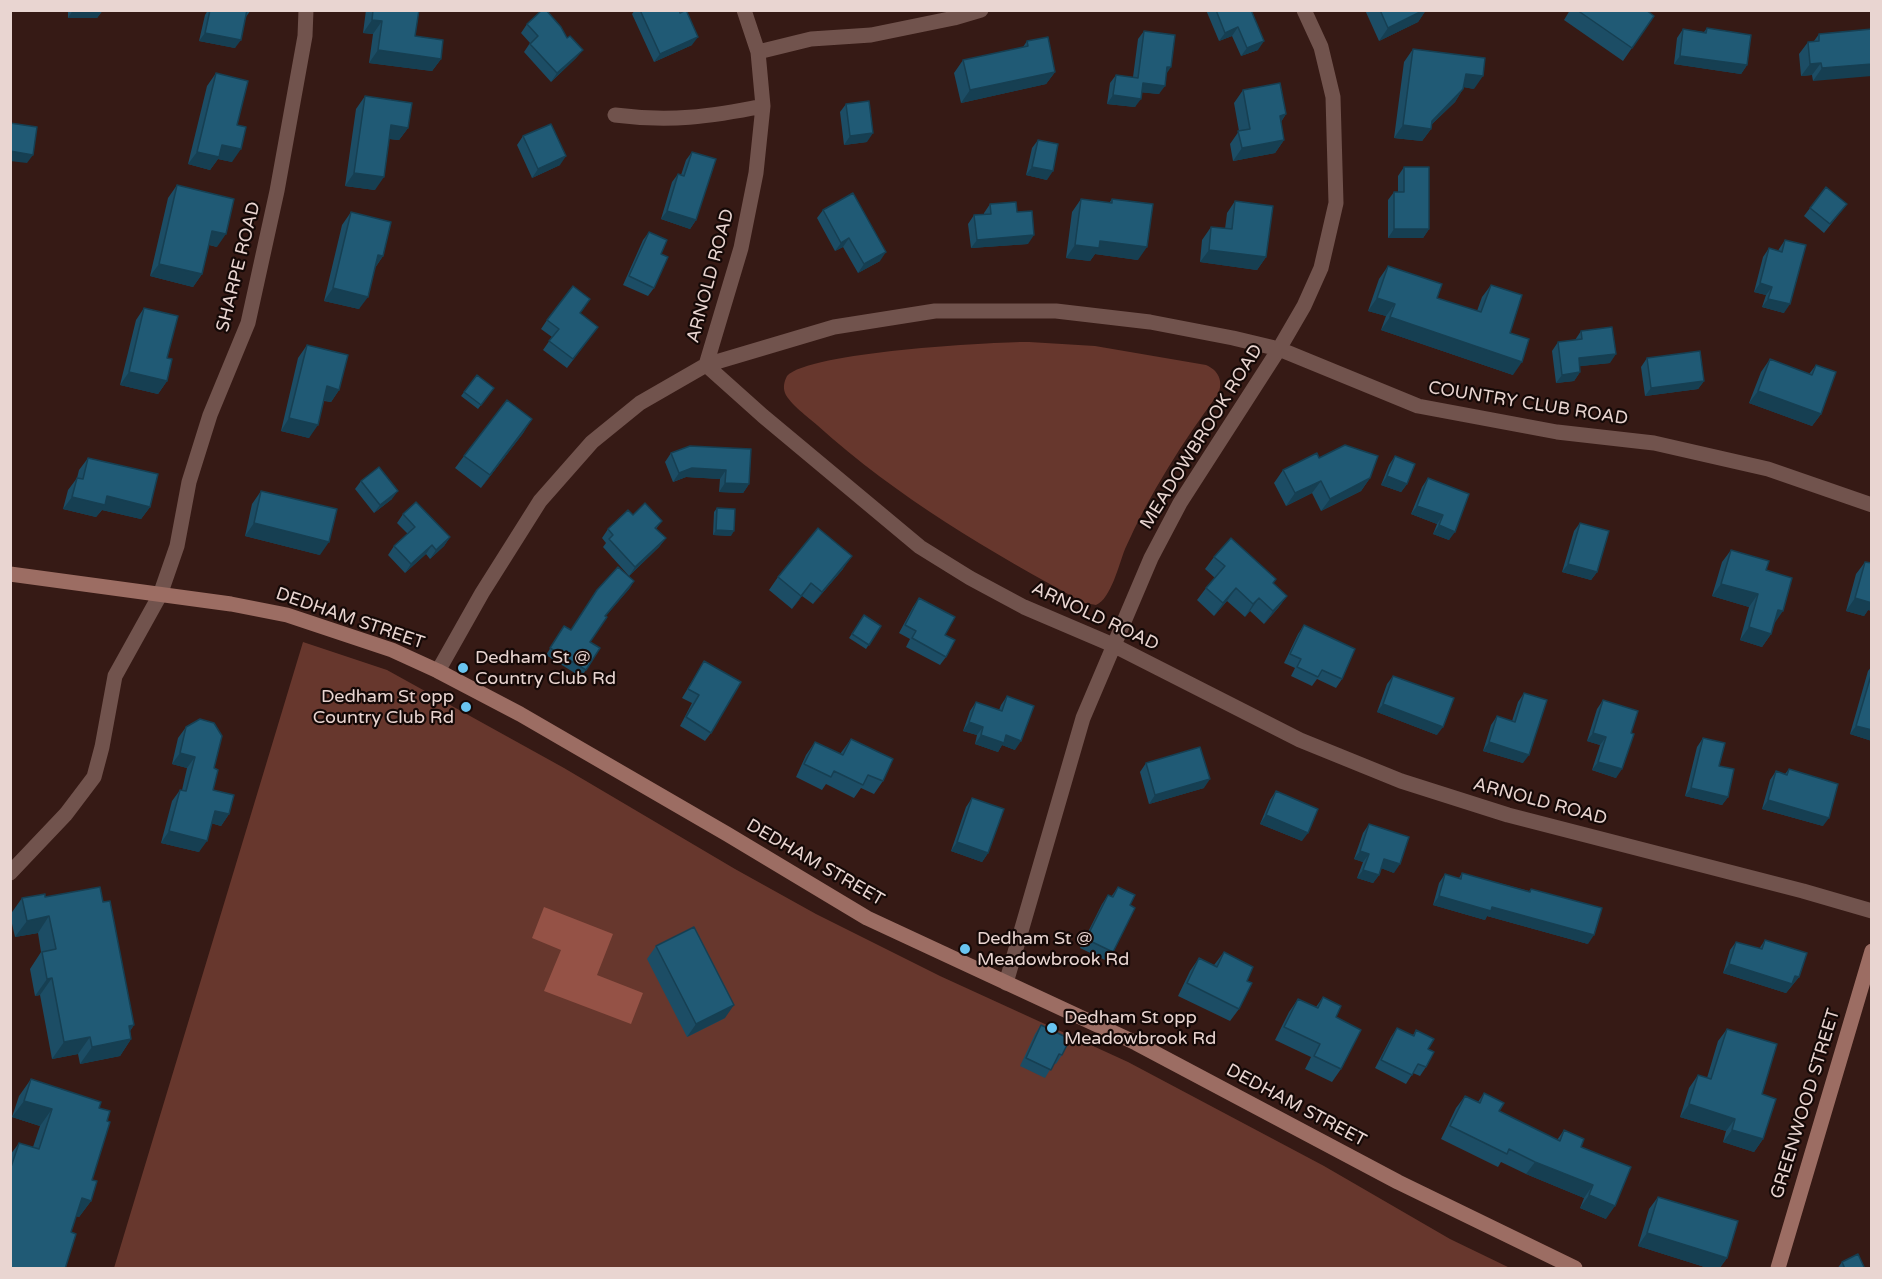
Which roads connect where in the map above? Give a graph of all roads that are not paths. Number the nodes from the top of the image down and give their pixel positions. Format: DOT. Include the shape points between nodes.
graph roads {
  1 [pos="306,10"];
  2 [pos="744,10"];
  3 [pos="981,10"];
  4 [pos="1304,10"];
  5 [pos="758,52"];
  6 [pos="763,106"];
  7 [pos="615,115"];
  8 [pos="1279,349"];
  9 [pos="706,365"];
  10 [pos="1872,505"];
  11 [pos="10,574"];
  12 [pos="160,595"];
  13 [pos="1113,645"];
  14 [pos="438,671"];
  15 [pos="10,873"];
  16 [pos="1872,910"];
  17 [pos="1872,951"];
  18 [pos="1006,983"];
  19 [pos="1575,1269"];
  20 [pos="1778,1269"];
  1 -- 12 [label="street, SHARPE ROAD" via="305,36 277,191 248,323 210,415 189,482 177,546"];
  2 -- 5 [label="street, ARNOLD ROAD"];
  3 -- 5 [label="street" via="871,35 811,39"];
  4 -- 8 [label="street, MEADOWBROOK ROAD" via="1321,47 1332,97 1336,203 1321,268"];
  5 -- 6 [label="street, ARNOLD ROAD"];
  6 -- 7 [label="street" via="715,116 650,119"];
  6 -- 9 [label="street, ARNOLD ROAD" via="756,173 741,248"];
  8 -- 9 [label="street, COUNTRY CLUB ROAD" via="1150,322 1056,311 935,311 834,327"];
  8 -- 10 [label="street, COUNTRY CLUB ROAD" via="1418,406 1557,432 1654,443 1768,469"];
  8 -- 13 [label="street, MEADOWBROOK ROAD" via="1180,503"];
  9 -- 13 [label="street, ARNOLD ROAD" via="920,547 1024,607"];
  9 -- 14 [label="street, COUNTRY CLUB ROAD" via="640,403 592,442 540,501"];
  11 -- 12 [label="main road, DEDHAM STREET"];
  12 -- 14 [label="main road, DEDHAM STREET" via="287,615 392,650"];
  12 -- 15 [label="street, SHARPE ROAD" via="115,676 94,777 66,814"];
  13 -- 16 [label="street, ARNOLD ROAD" via="1300,740 1401,781 1508,815"];
  13 -- 18 [label="street, MEADOWBROOK ROAD" via="1083,718"];
  14 -- 18 [label="main road, DEDHAM STREET" via="530,720 867,918"];
  17 -- 20 [label="main road, GREENWOOD STREET"];
  18 -- 19 [label="main road, DEDHAM STREET" via="1136,1043 1398,1182"];
}
